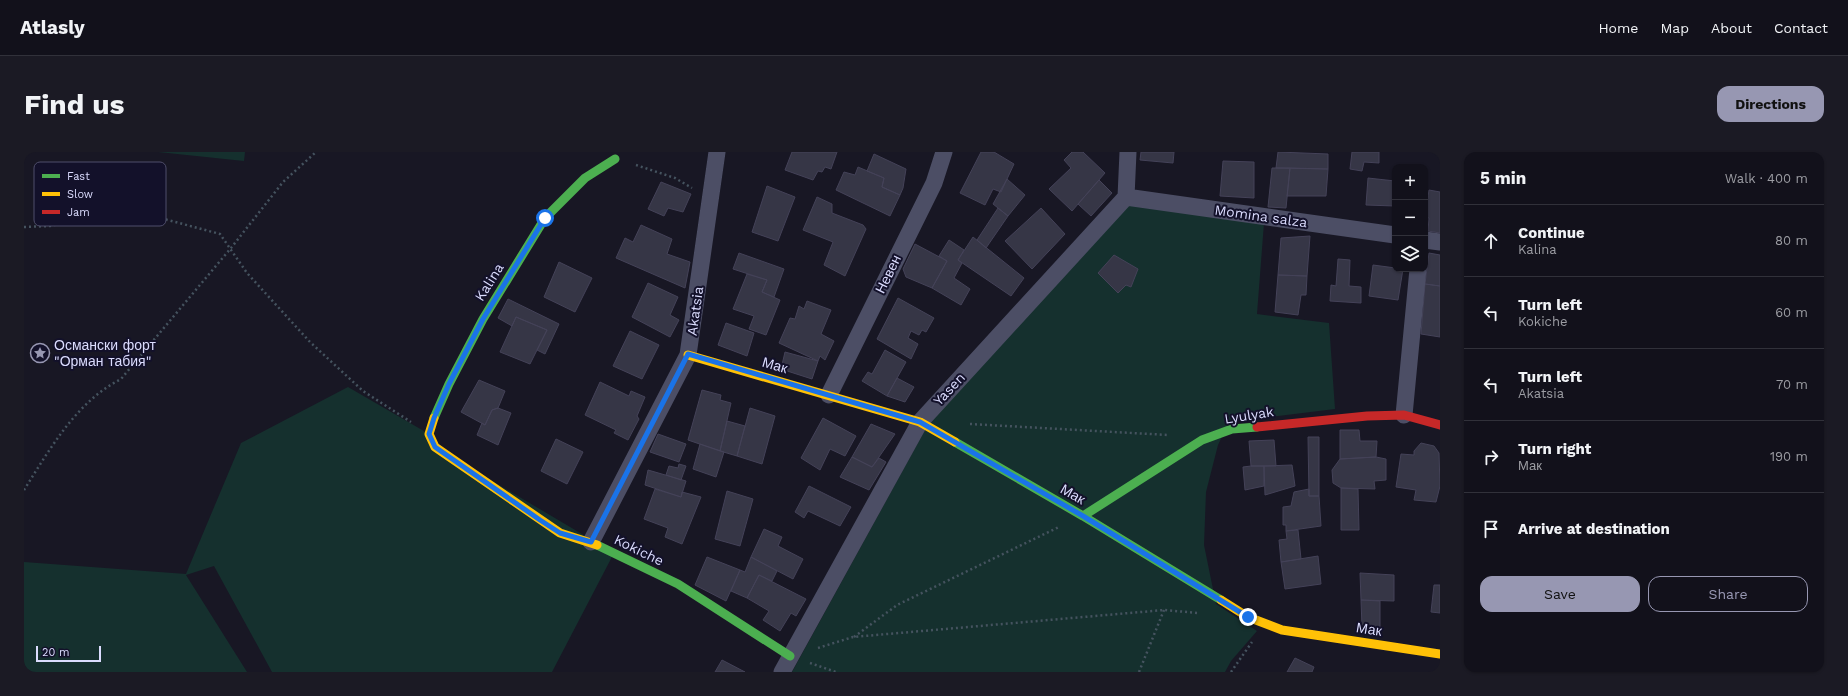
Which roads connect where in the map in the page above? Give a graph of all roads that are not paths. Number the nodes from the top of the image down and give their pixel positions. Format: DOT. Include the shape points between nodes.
graph roads {
  1 [pos="717,152"];
  2 [pos="944,152"];
  3 [pos="1128,152"];
  4 [pos="615,159"];
  5 [pos="1126,197"];
  6 [pos="1392,235"];
  7 [pos="1428,240"];
  8 [pos="1440,242"];
  9 [pos="1418,272"];
  10 [pos="688,354"];
  11 [pos="829,395"];
  12 [pos="1404,415"];
  13 [pos="920,422"];
  14 [pos="1440,425"];
  15 [pos="435,447"];
  16 [pos="1083,516"];
  17 [pos="591,542"];
  18 [pos="1440,654"];
  19 [pos="790,656"];
  20 [pos="782,672"];
  1 -- 10 [label="street, Akatsia"];
  2 -- 11 [label="street, Невен" via="934,183"];
  3 -- 5 [label="street"];
  4 -- 15 [label="street, Kalina" via="585,178 545,218 480,325 449,384 429,434"];
  5 -- 6 [label="street, Momina salza"];
  5 -- 13 [label="street, Yasen"];
  7 -- 8 [label="street"];
  9 -- 12 [label="street"];
  10 -- 11 [label="street, Мак"];
  10 -- 17 [label="street, Akatsia"];
  11 -- 13 [label="street, Мак"];
  12 -- 14 [label="street, Lyulyak"];
  12 -- 16 [label="street, Lyulyak" via="1367,416 1232,429 1202,440"];
  13 -- 16 [label="street, Мак"];
  13 -- 19 [label="street, Yasen"];
  15 -- 17 [label="street, Kokiche" via="560,533"];
  16 -- 18 [label="street, Мак" via="1248,617 1265,624 1282,630"];
  17 -- 19 [label="street, Kokiche" via="678,584"];
  19 -- 20 [label="street, Yasen"];
}
